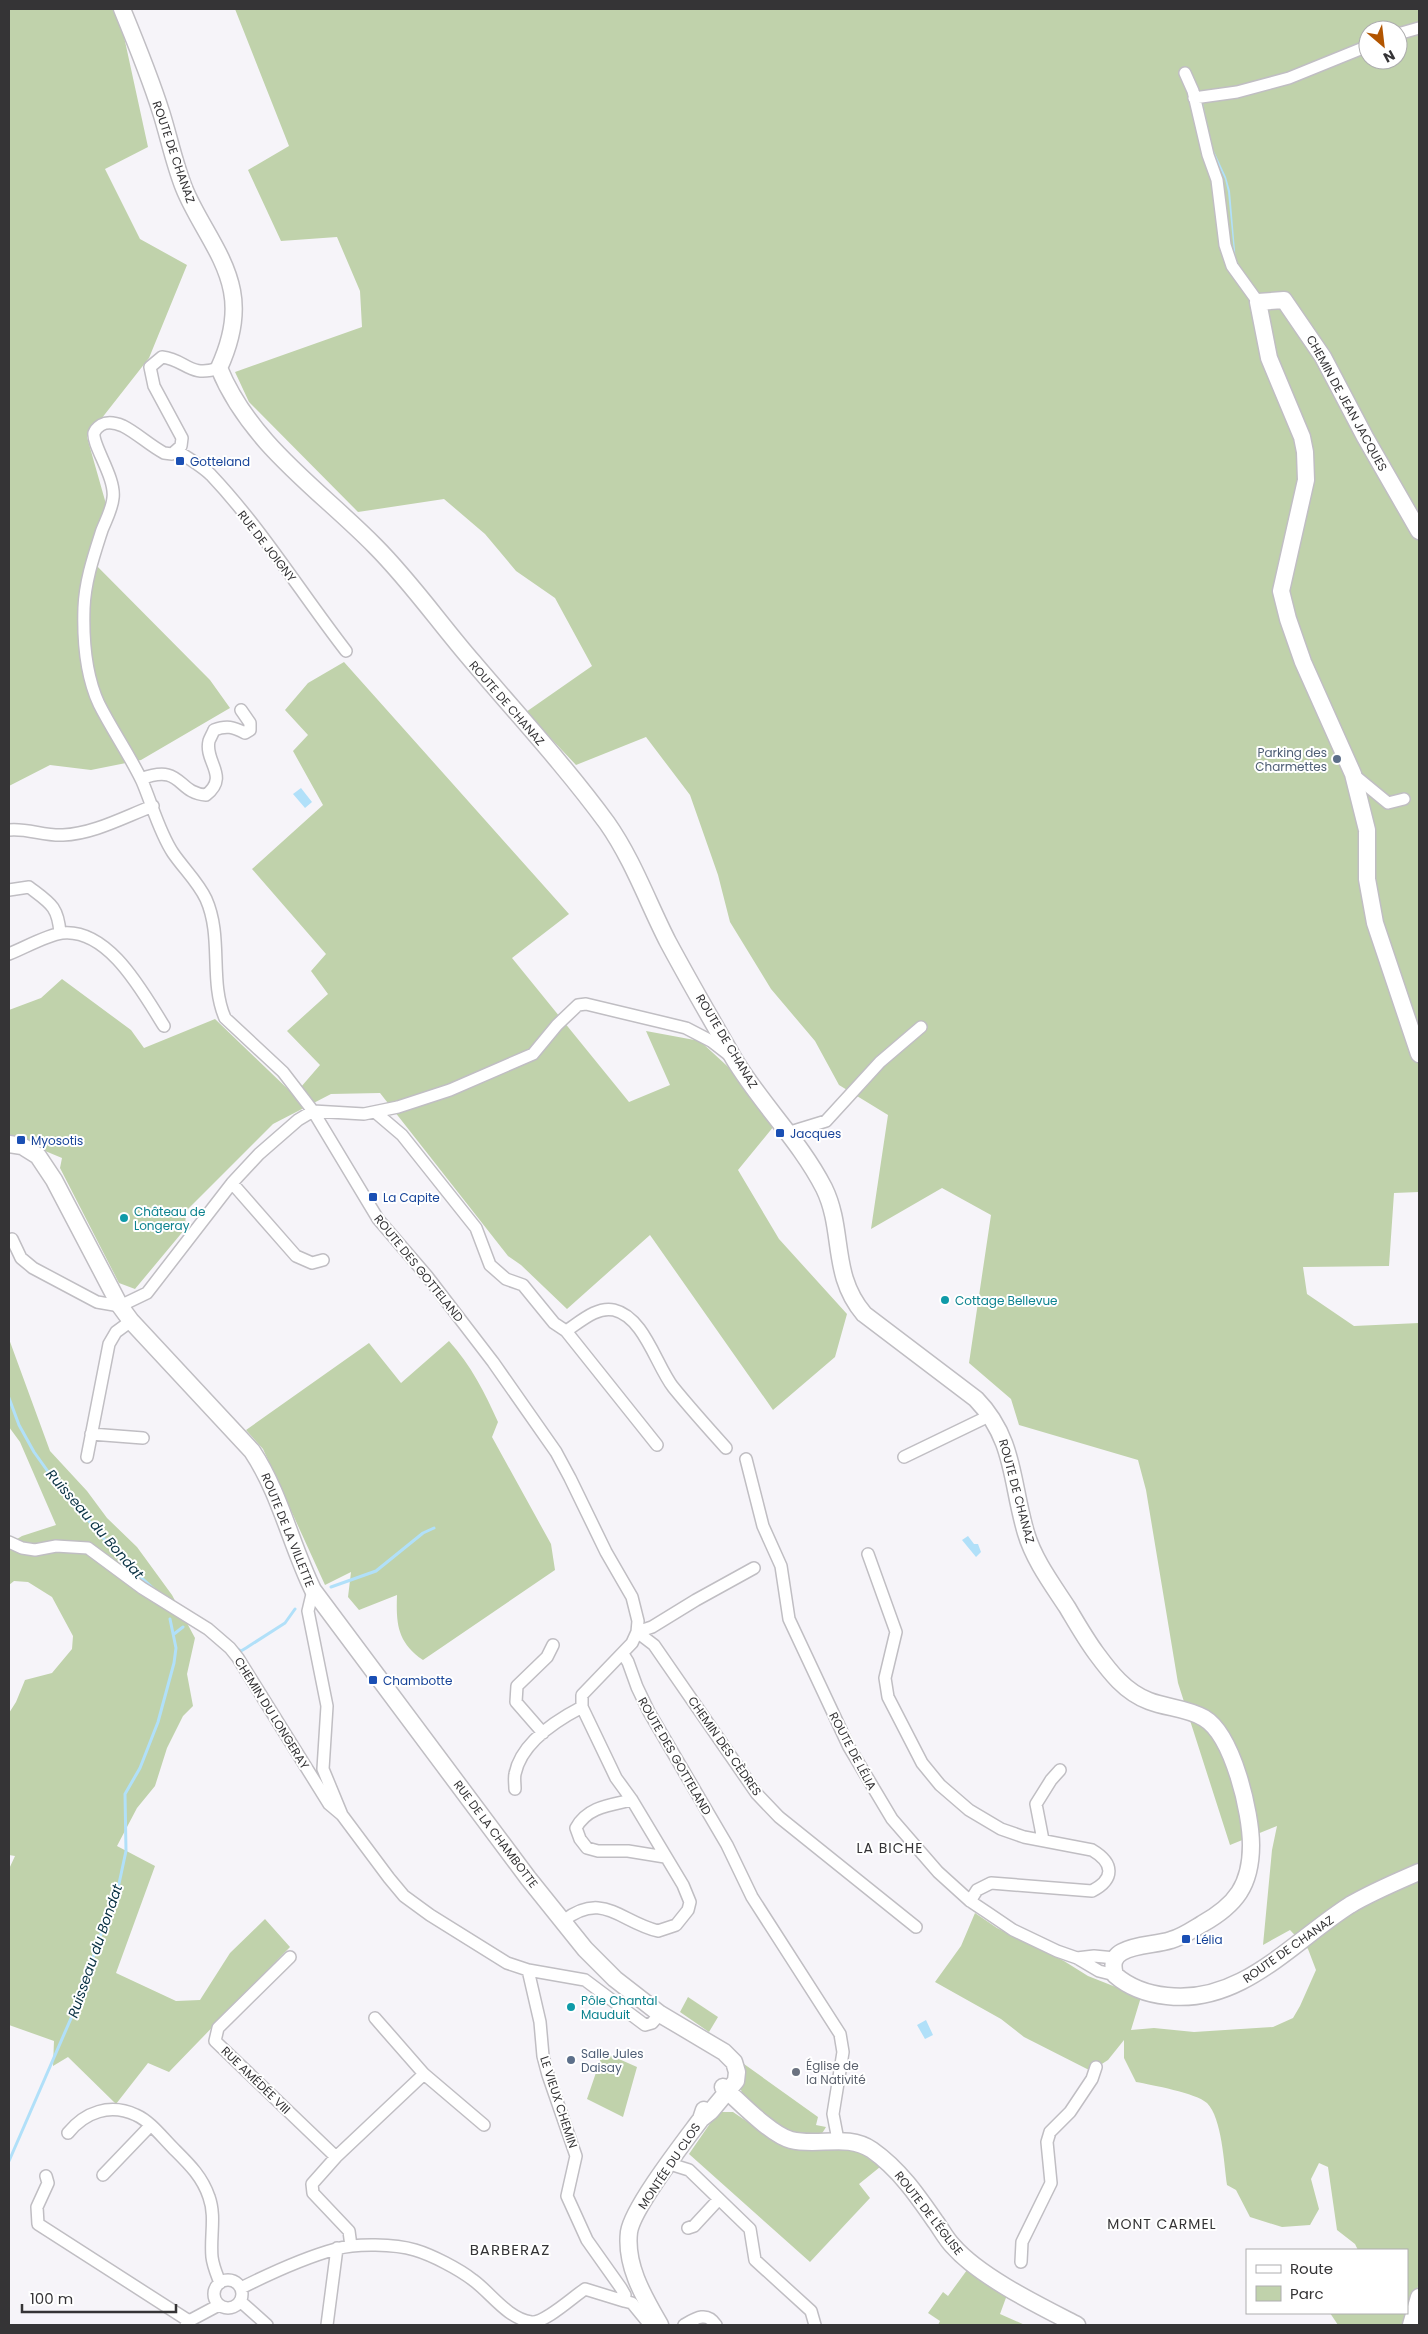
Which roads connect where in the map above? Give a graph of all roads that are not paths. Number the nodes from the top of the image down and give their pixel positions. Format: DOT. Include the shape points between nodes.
graph roads {
  1 [pos="122,9"];
  2 [pos="1358,50"];
  3 [pos="1185,73"];
  4 [pos="1194,98"];
  5 [pos="1258,302"];
  6 [pos="219,368"];
  7 [pos="177,451"];
  8 [pos="1419,531"];
  9 [pos="346,651"];
  10 [pos="241,710"];
  11 [pos="1353,774"];
  12 [pos="141,779"];
  13 [pos="1404,799"];
  14 [pos="153,806"];
  15 [pos="9,830"];
  16 [pos="9,890"];
  17 [pos="60,933"];
  18 [pos="9,954"];
  19 [pos="164,1026"];
  20 [pos="921,1028"];
  21 [pos="1419,1054"];
  22 [pos="735,1059"];
  23 [pos="313,1111"];
  24 [pos="375,1112"];
  25 [pos="787,1133"];
  26 [pos="9,1144"];
  27 [pos="232,1182"];
  28 [pos="12,1239"];
  29 [pos="324,1260"];
  30 [pos="120,1306"];
  31 [pos="131,1321"];
  32 [pos="566,1331"];
  33 [pos="991,1415"];
  34 [pos="91,1434"];
  35 [pos="143,1438"];
  36 [pos="657,1446"];
  37 [pos="726,1448"];
  38 [pos="904,1456"];
  39 [pos="87,1457"];
  40 [pos="746,1460"];
  41 [pos="9,1542"];
  42 [pos="868,1554"];
  43 [pos="754,1568"];
  44 [pos="313,1590"];
  45 [pos="637,1632"];
  46 [pos="553,1645"];
  47 [pos="623,1654"];
  48 [pos="582,1707"];
  49 [pos="544,1733"];
  50 [pos="1060,1770"];
  51 [pos="516,1789"];
  52 [pos="632,1800"];
  53 [pos="342,1815"];
  54 [pos="1043,1840"];
  55 [pos="665,1857"];
  56 [pos="1419,1872"];
  57 [pos="970,1901"];
  58 [pos="563,1921"];
  59 [pos="916,1927"];
  60 [pos="290,1957"];
  61 [pos="1077,1958"];
  62 [pos="1115,1958"];
  63 [pos="528,1970"];
  64 [pos="1115,1975"];
  65 [pos="660,2014"];
  66 [pos="375,2018"];
  67 [pos="1096,2067"];
  68 [pos="424,2074"];
  69 [pos="725,2089"];
  70 [pos="484,2125"];
  71 [pos="150,2126"];
  72 [pos="68,2133"];
  73 [pos="838,2140"];
  74 [pos="336,2157"];
  75 [pos="670,2164"];
  76 [pos="103,2175"];
  77 [pos="46,2176"];
  78 [pos="719,2199"];
  79 [pos="688,2228"];
  80 [pos="351,2246"];
  81 [pos="336,2248"];
  82 [pos="1021,2262"];
  83 [pos="220,2283"];
  84 [pos="241,2288"];
  85 [pos="1419,2297"];
  86 [pos="240,2301"];
  87 [pos="624,2301"];
  88 [pos="219,2305"];
  89 [pos="1413,2321"];
  90 [pos="188,2323"];
  91 [pos="267,2325"];
  92 [pos="327,2325"];
  93 [pos="650,2325"];
  94 [pos="660,2325"];
  95 [pos="684,2325"];
  96 [pos="716,2325"];
  97 [pos="815,2325"];
  98 [pos="1078,2325"];
  1 -- 6 [label="street, ROUTE DE CHANAZ" via="160,110 185,190 224,266 231,288 232,329"];
  2 -- 4 [label="street" via="1289,78 1237,92"];
  3 -- 4 [label="street"];
  4 -- 5 [label="street" via="1217,180 1232,266"];
  5 -- 8 [label="street, CHEMIN DE JEAN JACQUES" via="1284,300 1308,333"];
  5 -- 11 [label="street" via="1269,358 1302,437 1305,452 1306,480 1282,591 1303,662"];
  6 -- 7 [label="street" via="209,372 194,371 162,357 150,367 154,386 182,438"];
  6 -- 22 [label="street, ROUTE DE CHANAZ" via="238,406 273,450 377,548 608,825 669,943"];
  7 -- 9 [label="street, RUE DE JOIGNY" via="210,474 280,559"];
  7 -- 12 [label="street, ROUTE DES GOTTELAND" via="164,453 114,423 106,422 94,433 112,485 113,498 85,593 89,673 99,704"];
  10 -- 12 [label="street" via="250,723 250,730 245,733 225,726 214,730 209,741 217,782 206,795 197,794 168,774 157,773"];
  11 -- 13 [label="street" via="1388,804"];
  11 -- 21 [label="street" via="1367,830 1367,879 1375,923"];
  12 -- 14 [label="street, ROUTE DES GOTTELAND"];
  14 -- 15 [label="street" via="82,833 48,836"];
  14 -- 23 [label="street, ROUTE DES GOTTELAND" via="173,853 207,900 213,920 217,987 226,1018 283,1072"];
  16 -- 17 [label="street" via="29,887 50,903 58,915"];
  17 -- 18 [label="street"];
  17 -- 19 [label="street" via="78,933 118,959"];
  20 -- 25 [label="street" via="880,1062 826,1121"];
  22 -- 24 [label="street" via="686,1028 586,1004 578,1006 557,1025 534,1054 450,1090"];
  22 -- 25 [label="street, ROUTE DE CHANAZ"];
  23 -- 24 [label="street"];
  23 -- 27 [label="street" via="259,1154"];
  23 -- 45 [label="street, ROUTE DES GOTTELAND" via="378,1219 454,1310 556,1452 632,1597"];
  24 -- 32 [label="street" via="402,1135 476,1228 490,1265 506,1279 523,1285 554,1323"];
  25 -- 33 [label="street, ROUTE DE CHANAZ" via="812,1168 830,1202 843,1278 857,1305 864,1314 976,1399"];
  26 -- 30 [label="street, ROUTE DE LA VILLETTE" via="22,1146 38,1156 54,1180"];
  27 -- 29 [label="street" via="296,1256 312,1263"];
  27 -- 30 [label="street" via="147,1293"];
  28 -- 30 [label="street" via="21,1258 33,1268 97,1302"];
  30 -- 31 [label="street, ROUTE DE LA VILLETTE"];
  31 -- 34 [label="street" via="116,1332 109,1344"];
  31 -- 44 [label="street, ROUTE DE LA VILLETTE" via="252,1451 263,1468"];
  32 -- 36 [label="street"];
  32 -- 37 [label="street" via="596,1312 614,1310 627,1317 638,1328 672,1385"];
  33 -- 38 [label="street"];
  33 -- 62 [label="street, ROUTE DE CHANAZ" via="1010,1455 1026,1534 1036,1559 1094,1650 1117,1680 1133,1693 1148,1701 1206,1719 1216,1730 1239,1779 1246,1806 1250,1864 1246,1882 1238,1896 1214,1916 1180,1936 1123,1951"];
  34 -- 35 [label="street"];
  34 -- 39 [label="street"];
  40 -- 57 [label="street, ROUTE DE LÉLIA" via="763,1526 781,1566 789,1619 849,1747 892,1819 938,1872"];
  41 -- 53 [label="street, CHEMIN DU LONGERAY" via="35,1550 56,1546 88,1548 142,1588 208,1629 230,1648 329,1804"];
  42 -- 54 [label="street" via="896,1632 885,1678 888,1697 922,1763 940,1785 969,1810 1000,1829"];
  43 -- 45 [label="street" via="652,1627"];
  44 -- 53 [label="street, ROUTE DE LA VILLETTE" via="308,1611 327,1706 323,1769"];
  44 -- 58 [label="street, RUE DE LA CHAMBOTTE"];
  45 -- 47 [label="street"];
  45 -- 59 [label="street, CHEMIN DES CÈDRES" via="654,1645 757,1794 779,1816"];
  46 -- 49 [label="street" via="547,1657 517,1686 516,1702"];
  47 -- 48 [label="street" via="582,1695"];
  47 -- 73 [label="street, ROUTE DES GOTTELAND" via="649,1712 752,1896 840,2034 843,2052 833,2114"];
  48 -- 49 [label="street"];
  48 -- 52 [label="street" via="607,1761"];
  49 -- 51 [label="street" via="534,1740 520,1760 515,1774"];
  50 -- 54 [label="street" via="1036,1804"];
  52 -- 55 [label="street"];
  52 -- 55 [label="street" via="590,1811 576,1828 580,1839 587,1848 598,1851 628,1851"];
  53 -- 63 [label="street, ROUTE DE LA VILLETTE" via="404,1896 471,1942 508,1963"];
  54 -- 57 [label="street" via="1092,1850 1101,1855 1108,1865 1108,1876 1103,1885 1092,1891 991,1883 977,1890"];
  55 -- 58 [label="street" via="690,1902 676,1925 658,1931 596,1906 577,1910"];
  56 -- 64 [label="street, ROUTE DE CHANAZ" via="1351,1905 1256,1973 1231,1987 1178,1998 1137,1990"];
  57 -- 61 [label="street, ROUTE DE LÉLIA" via="1013,1930"];
  58 -- 65 [label="street, RUE DE LA CHAMBOTTE" via="615,1979"];
  60 -- 74 [label="street, RUE AMÉDÉE VIII" via="218,2028 215,2041"];
  61 -- 62 [label="street, ROUTE DE LÉLIA"];
  61 -- 64 [label="street, ROUTE DE LÉLIA" via="1099,1971"];
  62 -- 64 [label="street"];
  63 -- 65 [label="street, ROUTE DE LA VILLETTE" via="585,1980 646,2025"];
  63 -- 87 [label="street, LE VIEUX CHEMIN" via="540,2022 543,2056 576,2156 567,2196 586,2240 621,2288"];
  65 -- 69 [label="street, RUE DE LA CHAMBOTTE" via="724,2052 734,2062 736,2081"];
  66 -- 68 [label="street"];
  67 -- 82 [label="street" via="1085,2091 1048,2137 1051,2183 1022,2242"];
  68 -- 70 [label="street"];
  68 -- 74 [label="street"];
  69 -- 73 [label="street, ROUTE DE L'ÉGLISE" via="789,2140"];
  69 -- 75 [label="street, MONTÉE DU CLOS"];
  71 -- 72 [label="street" via="137,2115 122,2110 103,2111 89,2114"];
  71 -- 76 [label="street"];
  71 -- 83 [label="street" via="203,2182 213,2212 212,2259"];
  73 -- 98 [label="street, ROUTE DE L'ÉGLISE" via="856,2142 893,2167 963,2257 990,2276"];
  74 -- 80 [label="street" via="312,2184 313,2193 349,2231"];
  75 -- 78 [label="street" via="689,2170"];
  75 -- 94 [label="street, MONTÉE DU CLOS" via="638,2210 629,2231 634,2275"];
  77 -- 90 [label="street" via="48,2183 37,2207 38,2224"];
  78 -- 79 [label="street" via="694,2226"];
  78 -- 97 [label="street" via="750,2229 755,2260 810,2311"];
  80 -- 81 [label="street"];
  80 -- 87 [label="street" via="416,2250 473,2280 515,2315 531,2322 542,2321 585,2289"];
  81 -- 84 [label="street"];
  81 -- 92 [label="street"];
  83 -- 84 [label="street" via="231,2280"];
  83 -- 88 [label="street" via="214,2292"];
  84 -- 86 [label="street"];
  85 -- 89 [label="street"];
  86 -- 88 [label="street" via="234,2307"];
  86 -- 91 [label="street"];
  87 -- 93 [label="street, LE VIEUX CHEMIN" via="632,2303"];
  88 -- 90 [label="street"];
  95 -- 96 [label="street" via="700,2316 710,2318"];
}
